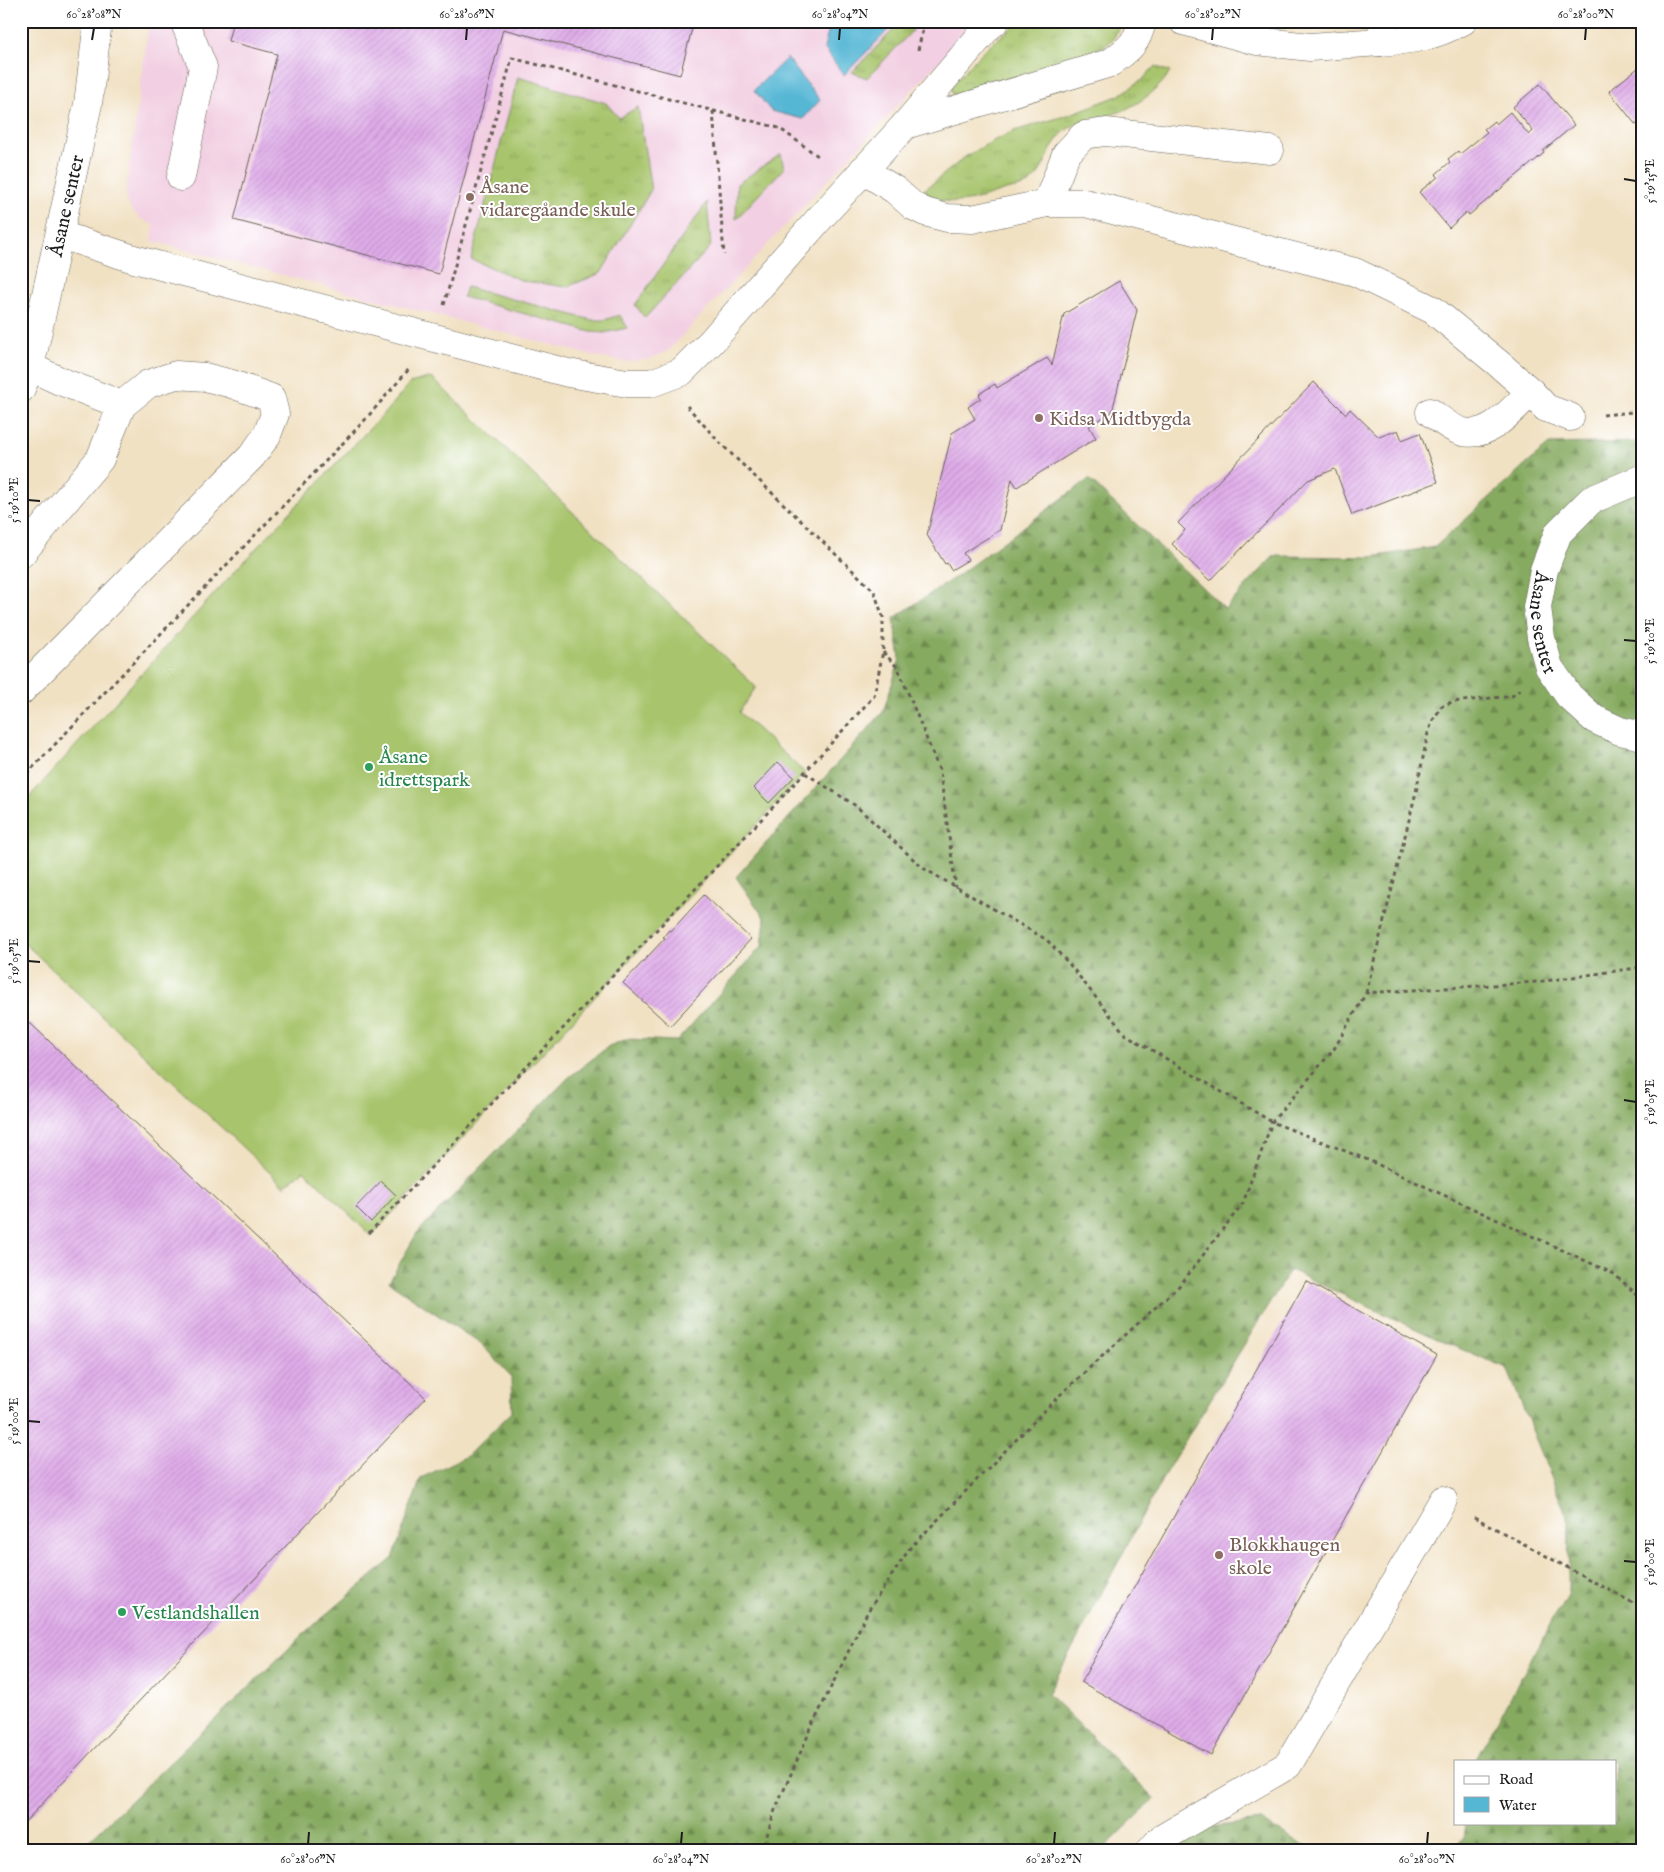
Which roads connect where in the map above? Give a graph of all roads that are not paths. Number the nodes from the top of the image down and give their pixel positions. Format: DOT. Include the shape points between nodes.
graph roads {
  1 [pos="98,21"];
  2 [pos="184,21"];
  3 [pos="995,21"];
  4 [pos="1142,21"];
  5 [pos="1183,21"];
  6 [pos="1463,21"];
  7 [pos="1382,32"];
  8 [pos="905,125"];
  9 [pos="1270,150"];
  10 [pos="863,170"];
  11 [pos="181,177"];
  12 [pos="1046,203"];
  13 [pos="60,235"];
  14 [pos="26,378"];
  15 [pos="1531,392"];
  16 [pos="122,406"];
  17 [pos="1430,412"];
  18 [pos="1570,417"];
  19 [pos="1643,478"];
  20 [pos="21,554"];
  21 [pos="21,691"];
  22 [pos="1643,736"];
  23 [pos="1443,1500"];
  24 [pos="1150,1851"];
  1 -- 13 [label="street, Åsane senter" via="88,104"];
  2 -- 11 [label="street" via="203,67"];
  3 -- 8 [label="street"];
  4 -- 8 [label="street" via="1140,34 1130,49 1110,63"];
  5 -- 7 [label="street" via="1257,41 1310,47"];
  6 -- 7 [label="street" via="1441,32 1409,40"];
  8 -- 10 [label="street"];
  9 -- 12 [label="street" via="1106,132 1084,135 1066,154"];
  10 -- 12 [label="street" via="895,190 912,206 947,218 972,219"];
  10 -- 13 [label="street" via="711,342 680,372 651,383 627,383 568,373 134,259"];
  12 -- 15 [label="street" via="1085,203 1356,272 1433,310"];
  13 -- 14 [label="street, Åsane senter"];
  14 -- 16 [label="street" via="60,381"];
  15 -- 17 [label="street" via="1502,419 1480,432 1463,432"];
  15 -- 18 [label="street" via="1546,408"];
  16 -- 20 [label="street" via="100,459"];
  16 -- 21 [label="street" via="148,384 176,375 205,377 255,391 271,398 275,414 267,435 252,456"];
  19 -- 22 [label="street, Åsane senter" via="1591,500 1558,532 1544,570 1537,607 1549,667 1570,696 1594,719 1620,731"];
  23 -- 24 [label="street" via="1288,1765 1161,1839"];
}
